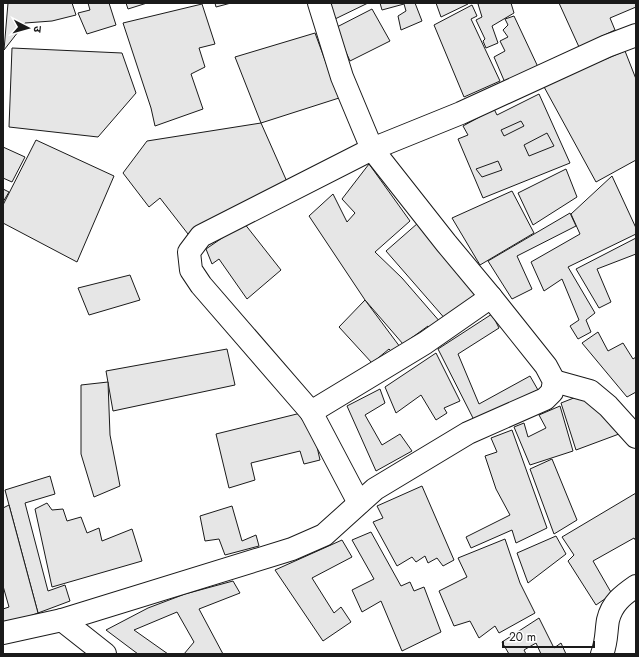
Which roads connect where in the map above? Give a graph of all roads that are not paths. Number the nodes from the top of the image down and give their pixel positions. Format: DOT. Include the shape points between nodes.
graph roads {
  1 [pos="319,3"];
  2 [pos="636,35"];
  3 [pos="372,150"];
  4 [pos="491,296"];
  5 [pos="554,381"];
  6 [pos="311,412"];
  7 [pos="636,437"];
  8 [pos="359,504"];
  9 [pos="636,586"];
  10 [pos="62,620"];
  11 [pos="3,633"];
  12 [pos="105,654"];
  13 [pos="602,654"];
  1 -- 3 [label="street" via="342,77"];
  2 -- 3 [label="street"];
  3 -- 4 [label="street"];
  3 -- 6 [label="street" via="201,236 189,252 191,270 201,285"];
  4 -- 5 [label="street" via="546,366"];
  4 -- 6 [label="street" via="425,343"];
  5 -- 7 [label="street" via="590,391 608,406"];
  5 -- 8 [label="street" via="552,392 545,398 468,433 375,489"];
  6 -- 8 [label="street"];
  8 -- 10 [label="street" via="324,535 292,549"];
  9 -- 13 [label="street" via="613,606"];
  10 -- 11 [label="street"];
  10 -- 12 [label="street"];
}
